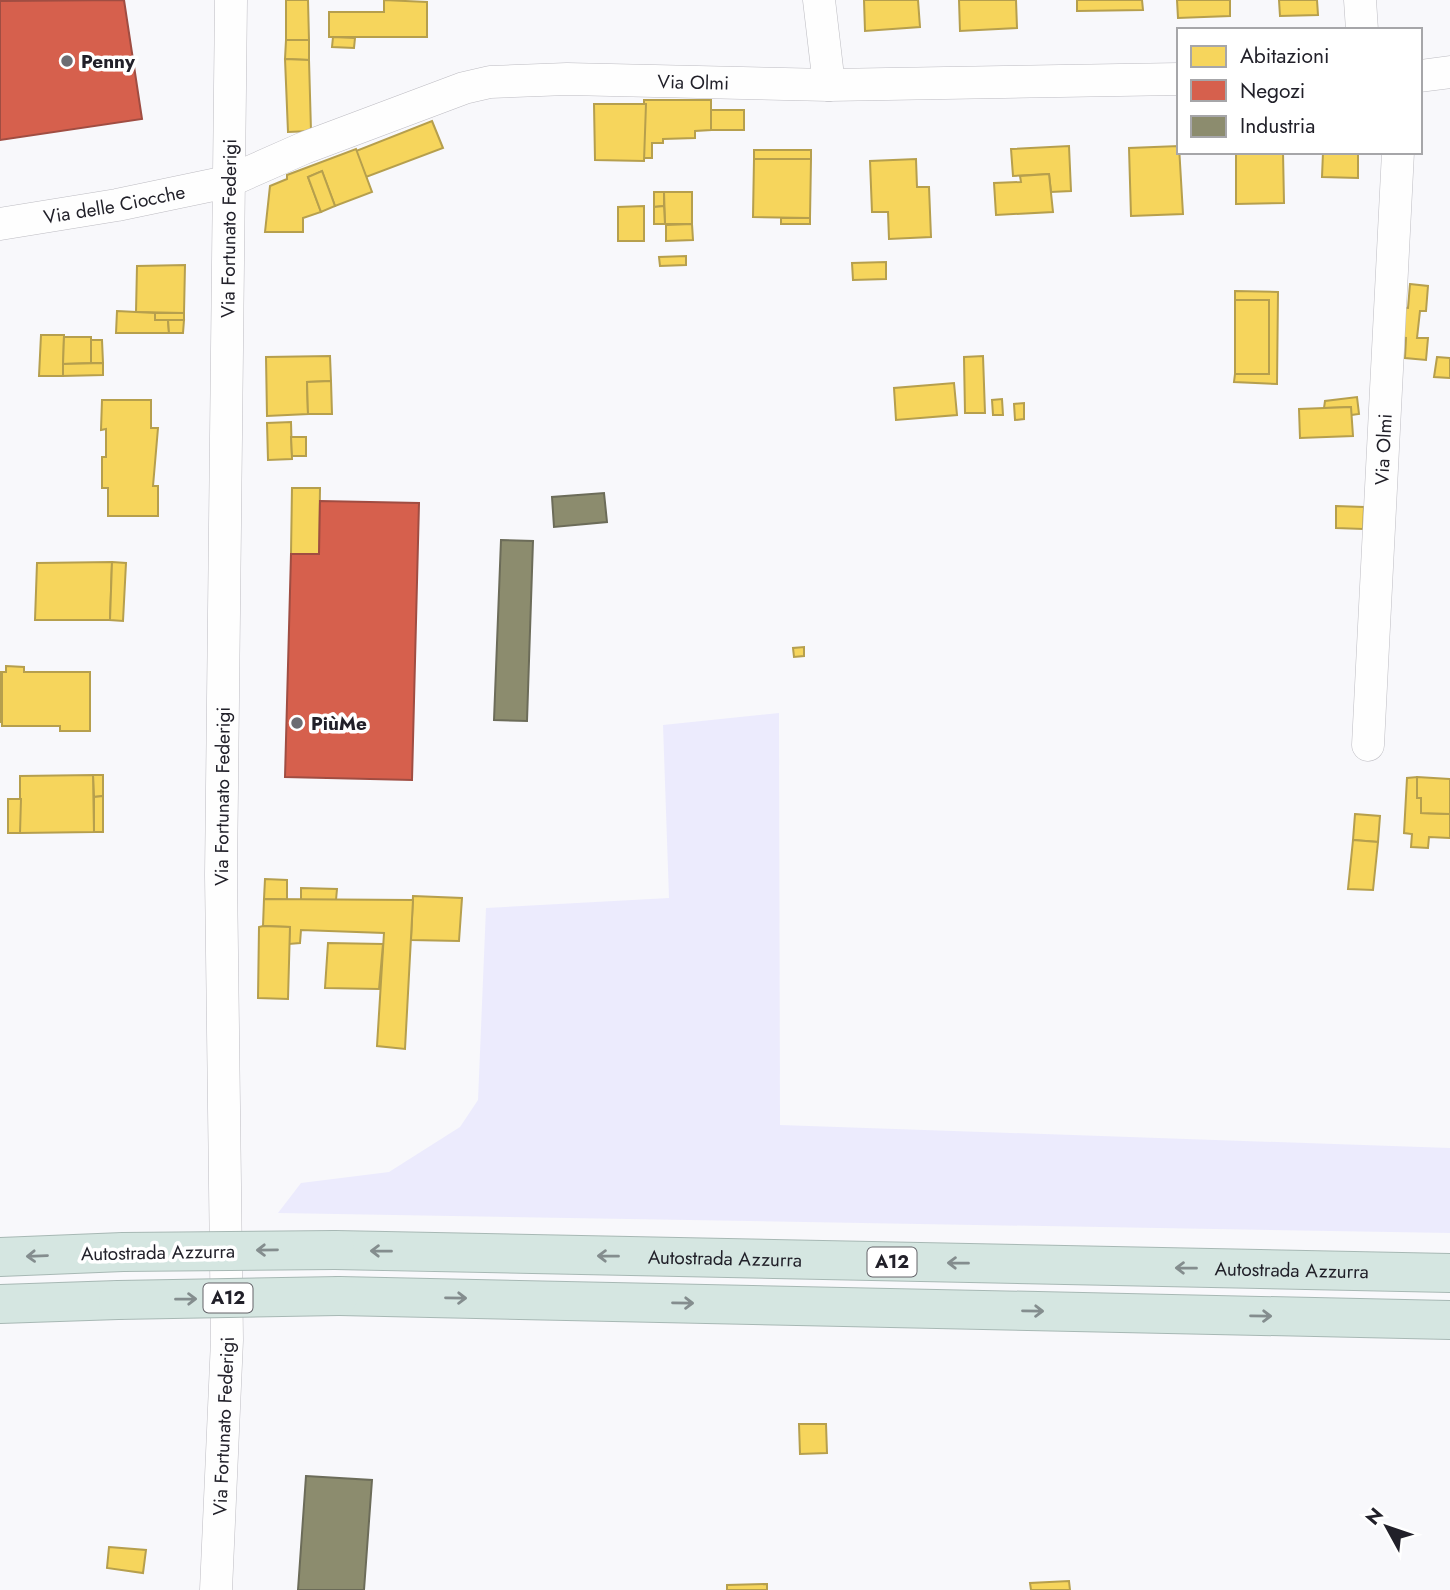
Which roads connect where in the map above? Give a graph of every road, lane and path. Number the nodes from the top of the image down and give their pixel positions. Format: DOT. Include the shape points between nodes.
graph roads {
  1 [pos="231,0"];
  2 [pos="819,0"];
  3 [pos="1360,0"];
  4 [pos="1362,28"];
  5 [pos="1450,72"];
  6 [pos="1422,76"];
  7 [pos="1177,79"];
  8 [pos="830,85"];
  9 [pos="1398,154"];
  10 [pos="227,182"];
  11 [pos="0,224"];
  12 [pos="1368,745"];
  13 [pos="0,1257"];
  14 [pos="1450,1273"];
  15 [pos="0,1304"];
  16 [pos="1450,1320"];
  17 [pos="216,1590"];
  1 -- 10 [label="street, Via Fortunato Federigi"];
  2 -- 8 [label="street"];
  3 -- 4 [label="street"];
  5 -- 6 [label="street"];
  7 -- 8 [label="street, Via Olmi"];
  8 -- 10 [label="street, Via Olmi" via="640,79 490,82 316,144"];
  9 -- 12 [label="street, Via Olmi"];
  10 -- 11 [label="street, Via delle Ciocche"];
  10 -- 17 [label="street, Via Fortunato Federigi" via="221,875 227,1340"];
  14 -- 13 [label="highway, Autostrada Azzurra / A12, one-way, bridge" via="335,1250"];
  15 -- 16 [label="highway, A12, one-way, bridge" via="339,1296"];
}
